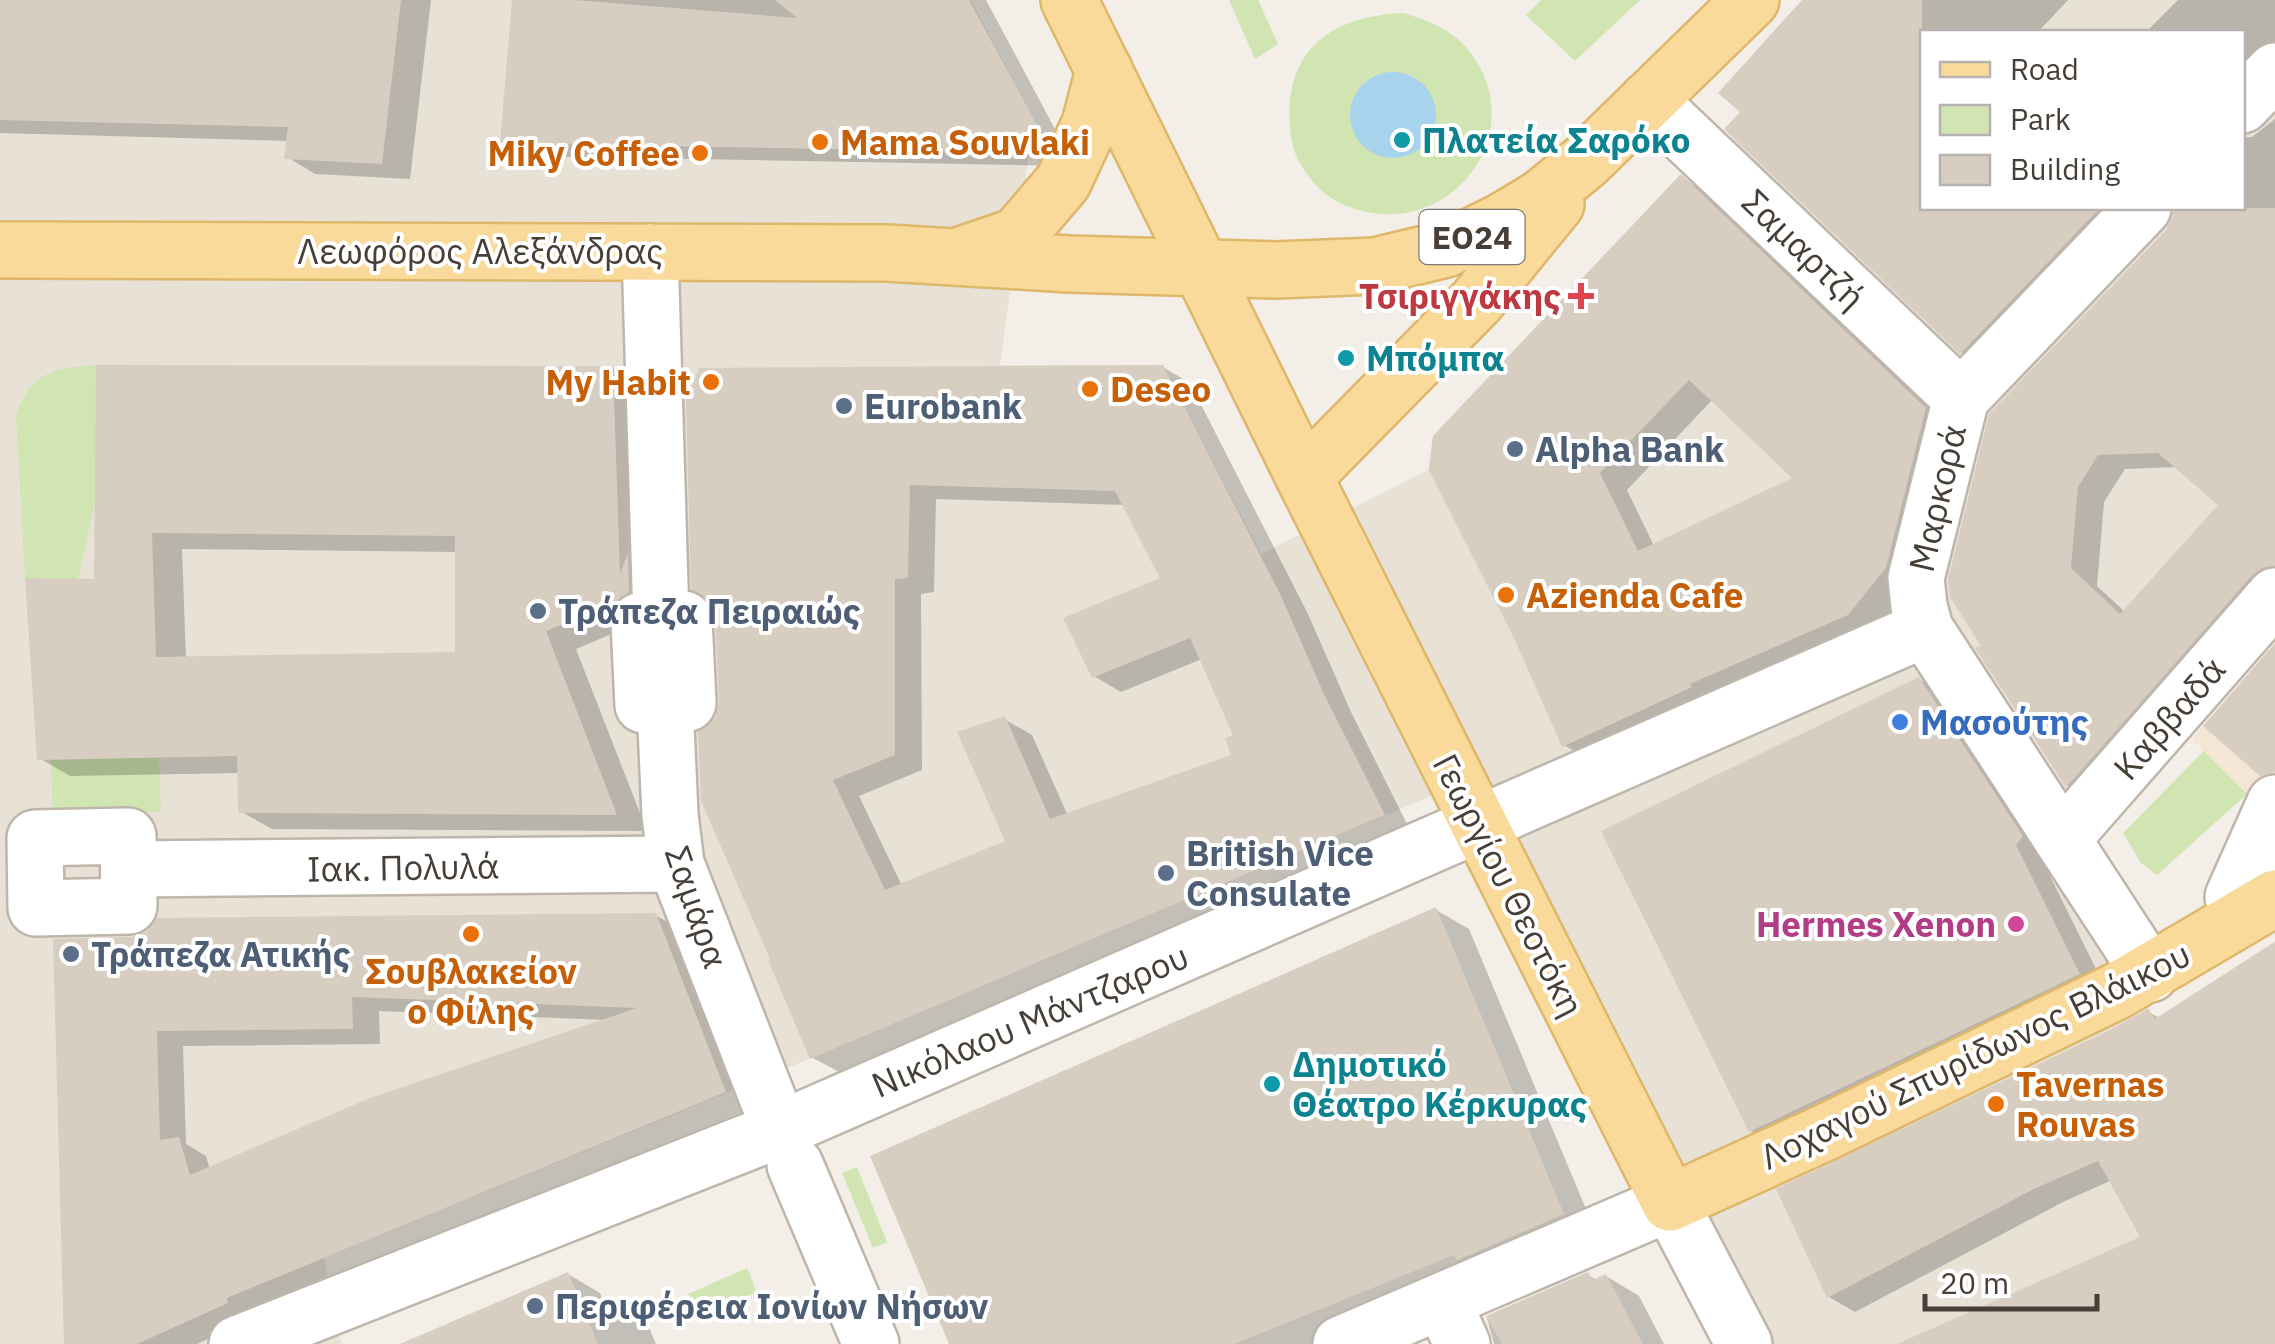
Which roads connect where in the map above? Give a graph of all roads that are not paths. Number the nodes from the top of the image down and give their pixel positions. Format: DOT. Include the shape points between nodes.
graph roads {
  1 [pos="1069,0"];
  2 [pos="1750,0"];
  3 [pos="1104,70"];
  4 [pos="2275,71"];
  5 [pos="1648,100"];
  6 [pos="2245,101"];
  7 [pos="1586,161"];
  8 [pos="2141,210"];
  9 [pos="0,250"];
  10 [pos="650,252"];
  11 [pos="959,256"];
  12 [pos="1200,265"];
  13 [pos="1960,398"];
  14 [pos="1304,477"];
  15 [pos="2275,596"];
  16 [pos="1926,629"];
  17 [pos="2275,803"];
  18 [pos="1479,824"];
  19 [pos="2062,839"];
  20 [pos="676,864"];
  21 [pos="18,879"];
  22 [pos="2254,898"];
  23 [pos="2150,974"];
  24 [pos="769,1102"];
  25 [pos="795,1165"];
  26 [pos="1670,1203"];
  27 [pos="1452,1323"];
  28 [pos="237,1344"];
  29 [pos="872,1344"];
  30 [pos="1342,1344"];
  31 [pos="1744,1344"];
  1 -- 3 [label="main road"];
  2 -- 5 [label="main road, ΕΟ24"];
  3 -- 11 [label="main road, Λεωφόρος Αλεξάνδρας" via="1090,124 1062,182 1017,236"];
  3 -- 12 [label="main road"];
  4 -- 6 [label="street"];
  5 -- 7 [label="main road, ΕΟ24"];
  5 -- 13 [label="street, Σαμαρτζή"];
  7 -- 12 [label="main road, ΕΟ24" via="1501,222 1414,259 1348,270"];
  7 -- 14 [label="main road" via="1476,302"];
  8 -- 13 [label="street, Μαρκορά"];
  9 -- 10 [label="main road, Λεωφόρος Αλεξάνδρας"];
  10 -- 11 [label="main road, Λεωφόρος Αλεξάνδρας"];
  10 -- 20 [label="street, Σαμάρα" via="661,620 684,619 688,703 665,704"];
  11 -- 12 [label="main road, Λεωφόρος Αλεξάνδρας"];
  12 -- 14 [label="main road, Γεωργίου Θεοτόκη"];
  13 -- 16 [label="street, Μαρκορά" via="1918,566"];
  14 -- 18 [label="main road, Γεωργίου Θεοτόκη"];
  15 -- 19 [label="street, Καββαδά"];
  16 -- 18 [label="street, Νικόλαου Μάντζαρου"];
  16 -- 19 [label="street, Μαρκορά"];
  17 -- 22 [label="street"];
  18 -- 26 [label="main road, Γεωργίου Θεοτόκη"];
  18 -- 28 [label="street, Νικόλαου Μάντζαρου" via="780,1128"];
  19 -- 23 [label="street, Μαρκορά"];
  20 -- 21 [label="street, Ιακ. Πολυλά" via="129,869 129,906 36,908"];
  20 -- 24 [label="street, Σαμάρα"];
  22 -- 23 [label="main road, Λοχαγού Σπυρίδωνος Βλάικου"];
  23 -- 26 [label="main road, Λοχαγού Σπυρίδωνος Βλάικου"];
  25 -- 29 [label="street"];
  26 -- 27 [label="street"];
  26 -- 31 [label="street, Γεωργίου Θεοτόκη"];
  27 -- 30 [label="street"];
}
